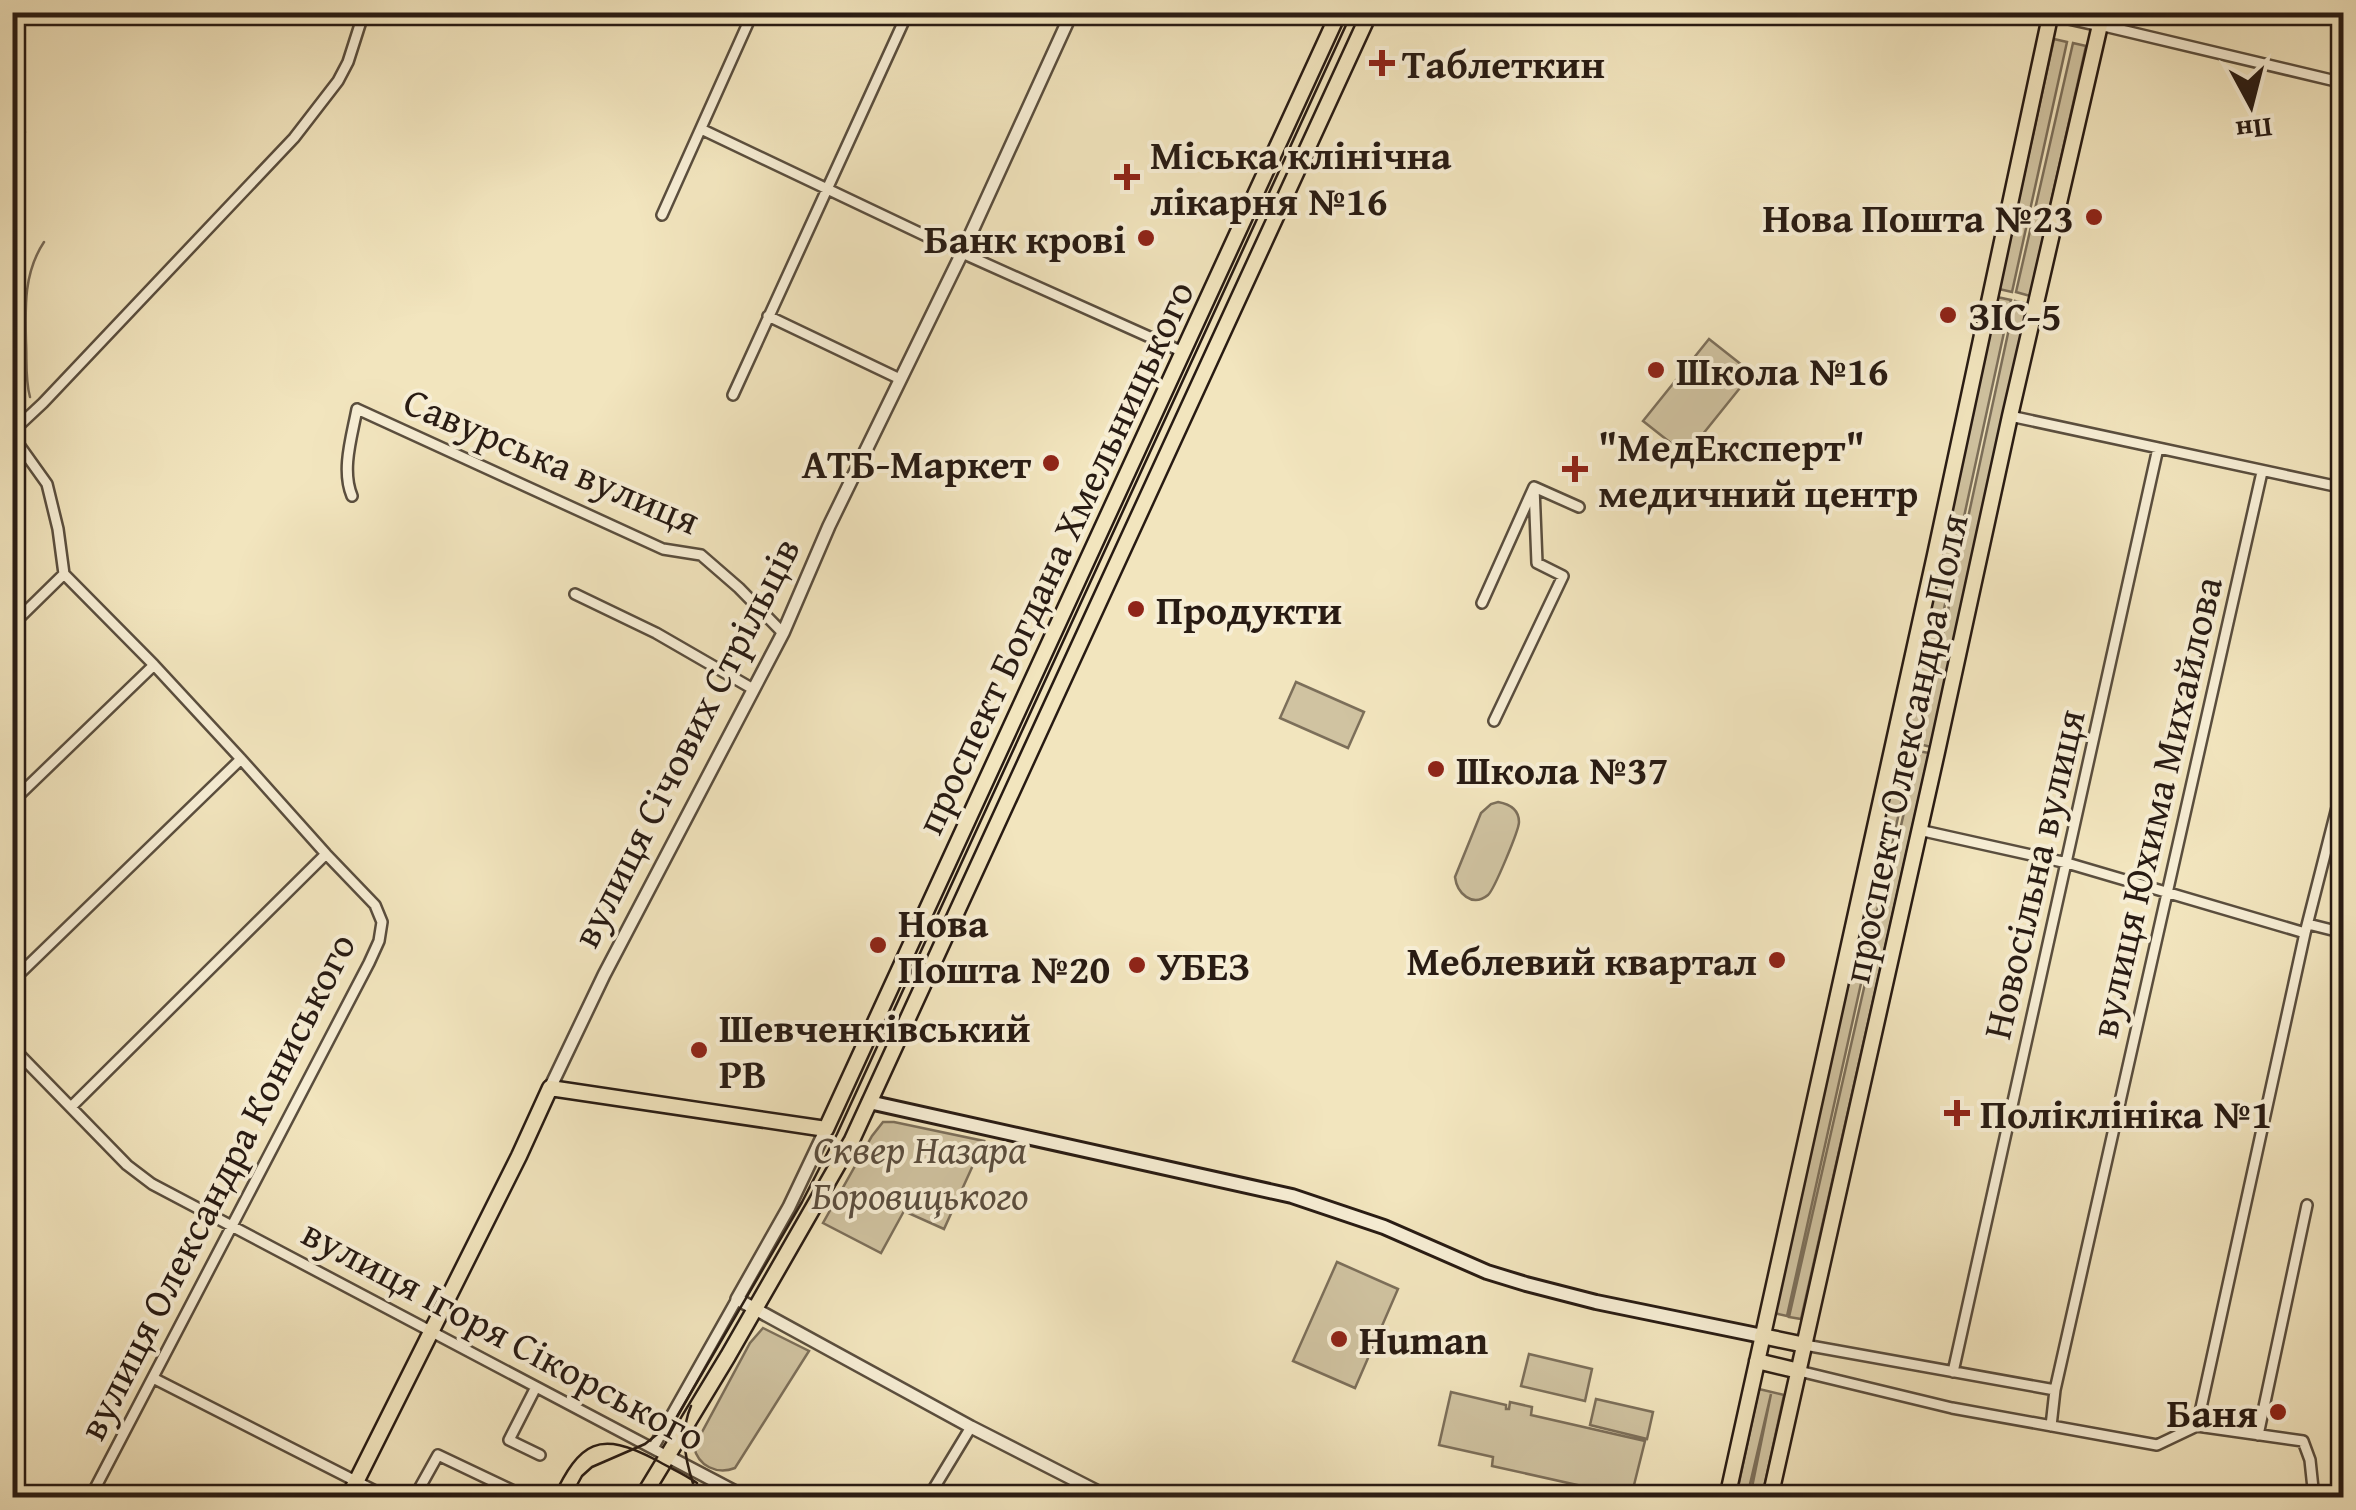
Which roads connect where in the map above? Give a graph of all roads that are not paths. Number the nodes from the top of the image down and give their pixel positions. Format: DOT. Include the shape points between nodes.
graph roads {
  1 [pos="364,12"];
  2 [pos="753,12"];
  3 [pos="908,12"];
  4 [pos="1072,12"];
  5 [pos="1339,12"];
  6 [pos="1370,12"];
  7 [pos="2049,13"];
  8 [pos="2102,19"];
  9 [pos="2344,84"];
  10 [pos="701,129"];
  11 [pos="828,188"];
  12 [pos="662,215"];
  13 [pos="962,253"];
  14 [pos="768,316"];
  15 [pos="1183,352"];
  16 [pos="1208,363"];
  17 [pos="900,379"];
  18 [pos="733,395"];
  19 [pos="2010,416"];
  20 [pos="12,434"];
  21 [pos="2158,448"];
  22 [pos="2262,472"];
  23 [pos="1534,487"];
  24 [pos="2344,488"];
  25 [pos="352,496"];
  26 [pos="1579,507"];
  27 [pos="64,574"];
  28 [pos="575,594"];
  29 [pos="1482,604"];
  30 [pos="12,625"];
  31 [pos="783,633"];
  32 [pos="154,666"];
  33 [pos="1037,670"];
  34 [pos="1063,682"];
  35 [pos="753,689"];
  36 [pos="1494,721"];
  37 [pos="241,758"];
  38 [pos="2344,780"];
  39 [pos="12,802"];
  40 [pos="1919,830"];
  41 [pos="326,854"];
  42 [pos="2067,863"];
  43 [pos="2168,891"];
  44 [pos="2307,928"];
  45 [pos="2344,934"];
  46 [pos="12,981"];
  47 [pos="12,1047"];
  48 [pos="550,1088"];
  49 [pos="842,1095"];
  50 [pos="869,1102"];
  51 [pos="71,1107"];
  52 [pos="826,1128"];
  53 [pos="2307,1205"];
  54 [pos="232,1226"];
  55 [pos="737,1299"];
  56 [pos="754,1309"];
  57 [pos="431,1331"];
  58 [pos="1762,1336"];
  59 [pos="1804,1345"];
  60 [pos="1757,1361"];
  61 [pos="1799,1371"];
  62 [pos="1953,1372"];
  63 [pos="153,1378"];
  64 [pos="536,1388"];
  65 [pos="2055,1390"];
  66 [pos="2051,1426"];
  67 [pos="2197,1426"];
  68 [pos="971,1427"];
  69 [pos="2258,1435"];
  70 [pos="653,1448"];
  71 [pos="540,1456"];
  72 [pos="667,1456"];
  73 [pos="357,1481"];
  74 [pos="90,1498"];
  75 [pos="348,1498"];
  76 [pos="389,1498"];
  77 [pos="414,1498"];
  78 [pos="516,1498"];
  79 [pos="642,1498"];
  80 [pos="747,1498"];
  81 [pos="928,1498"];
  82 [pos="1110,1498"];
  83 [pos="1727,1498"];
  84 [pos="1770,1498"];
  85 [pos="2314,1498"];
  1 -- 20 [label="street" via="343,72 294,138"];
  2 -- 10 [label="street"];
  3 -- 11 [label="street"];
  4 -- 13 [label="street, вулиця Січових Стрільців"];
  5 -- 15 [label="main road, проспект Богдана Хмельницького"];
  6 -- 16 [label="main road, проспект Богдана Хмельницького"];
  7 -- 8 [label="street"];
  7 -- 58 [label="main road, проспект Олександра Поля"];
  8 -- 9 [label="street"];
  8 -- 19 [label="main road, проспект Олександра Поля"];
  10 -- 11 [label="street"];
  10 -- 12 [label="street"];
  11 -- 13 [label="street"];
  11 -- 14 [label="street"];
  13 -- 15 [label="street"];
  13 -- 17 [label="street, вулиця Січових Стрільців"];
  14 -- 17 [label="street"];
  14 -- 18 [label="street"];
  15 -- 16 [label="main road"];
  15 -- 33 [label="main road, проспект Богдана Хмельницького"];
  16 -- 34 [label="main road, проспект Богдана Хмельницького"];
  17 -- 31 [label="street, вулиця Січових Стрільців"];
  19 -- 21 [label="street"];
  19 -- 40 [label="main road, проспект Олександра Поля"];
  20 -- 27 [label="street" via="47,484"];
  21 -- 22 [label="street"];
  21 -- 42 [label="street, Новосільна вулиця"];
  22 -- 24 [label="street"];
  22 -- 43 [label="street, вулиця Юхима Михайлова"];
  23 -- 26 [label="street"];
  23 -- 29 [label="street"];
  23 -- 36 [label="street" via="1537,563 1564,576"];
  25 -- 31 [label="street, Савурська вулиця" via="349,453 358,409 663,549 700,556"];
  27 -- 30 [label="street"];
  27 -- 32 [label="street, вулиця Олександра Кониського"];
  28 -- 35 [label="street"];
  31 -- 35 [label="street, вулиця Січових Стрільців"];
  32 -- 37 [label="street, вулиця Олександра Кониського"];
  32 -- 39 [label="street"];
  33 -- 34 [label="main road"];
  33 -- 49 [label="main road, проспект Богдана Хмельницького"];
  34 -- 50 [label="main road, проспект Богдана Хмельницького"];
  35 -- 48 [label="street, вулиця Січових Стрільців"];
  37 -- 41 [label="street, вулиця Олександра Кониського"];
  37 -- 46 [label="street"];
  38 -- 44 [label="street"];
  40 -- 42 [label="street"];
  40 -- 59 [label="main road, проспект Олександра Поля"];
  41 -- 51 [label="street"];
  41 -- 54 [label="street, вулиця Олександра Кониського" via="376,904 382,922 378,941"];
  42 -- 43 [label="street"];
  42 -- 62 [label="street, Новосільна вулиця"];
  43 -- 44 [label="street"];
  43 -- 65 [label="street, вулиця Юхима Михайлова"];
  44 -- 45 [label="street"];
  44 -- 67 [label="street"];
  47 -- 51 [label="street, вулиця Ігоря Сікорського"];
  48 -- 52 [label="main road"];
  48 -- 57 [label="main road, вулиця Січових Стрільців"];
  49 -- 50 [label="main road"];
  49 -- 52 [label="main road, проспект Богдана Хмельницького"];
  50 -- 56 [label="main road, проспект Богдана Хмельницького"];
  50 -- 58 [label="main road" via="1292,1196 1526,1284"];
  51 -- 54 [label="street, вулиця Ігоря Сікорського" via="126,1165"];
  52 -- 55 [label="street"];
  53 -- 69 [label="street"];
  54 -- 57 [label="street, вулиця Ігоря Сікорського"];
  54 -- 63 [label="street, вулиця Олександра Кониського"];
  55 -- 56 [label="street"];
  55 -- 70 [label="street"];
  56 -- 68 [label="street"];
  56 -- 72 [label="main road, проспект Богдана Хмельницького"];
  57 -- 64 [label="street, вулиця Ігоря Сікорського"];
  57 -- 73 [label="main road, вулиця Січових Стрільців"];
  58 -- 59 [label="main road"];
  58 -- 60 [label="main road, проспект Олександра Поля"];
  59 -- 61 [label="main road, проспект Олександра Поля"];
  59 -- 62 [label="street"];
  60 -- 61 [label="main road"];
  60 -- 83 [label="main road, проспект Олександра Поля"];
  61 -- 66 [label="street"];
  61 -- 84 [label="main road, проспект Олександра Поля"];
  62 -- 65 [label="street"];
  63 -- 73 [label="street"];
  63 -- 74 [label="street, вулиця Олександра Кониського"];
  64 -- 70 [label="street, вулиця Ігоря Сікорського"];
  64 -- 71 [label="street" via="509,1440"];
  65 -- 66 [label="street, вулиця Юхима Михайлова"];
  66 -- 67 [label="street" via="2157,1446"];
  67 -- 69 [label="street"];
  68 -- 81 [label="street"];
  68 -- 82 [label="street"];
  69 -- 85 [label="street" via="2303,1442"];
  70 -- 72 [label="street, вулиця Ігоря Сікорського"];
  72 -- 79 [label="main road, проспект Богдана Хмельницького"];
  72 -- 80 [label="street, вулиця Ігоря Сікорського"];
  73 -- 75 [label="main road, вулиця Січових Стрільців"];
  73 -- 76 [label="street"];
  77 -- 78 [label="street" via="438,1455 518,1493"];
}
